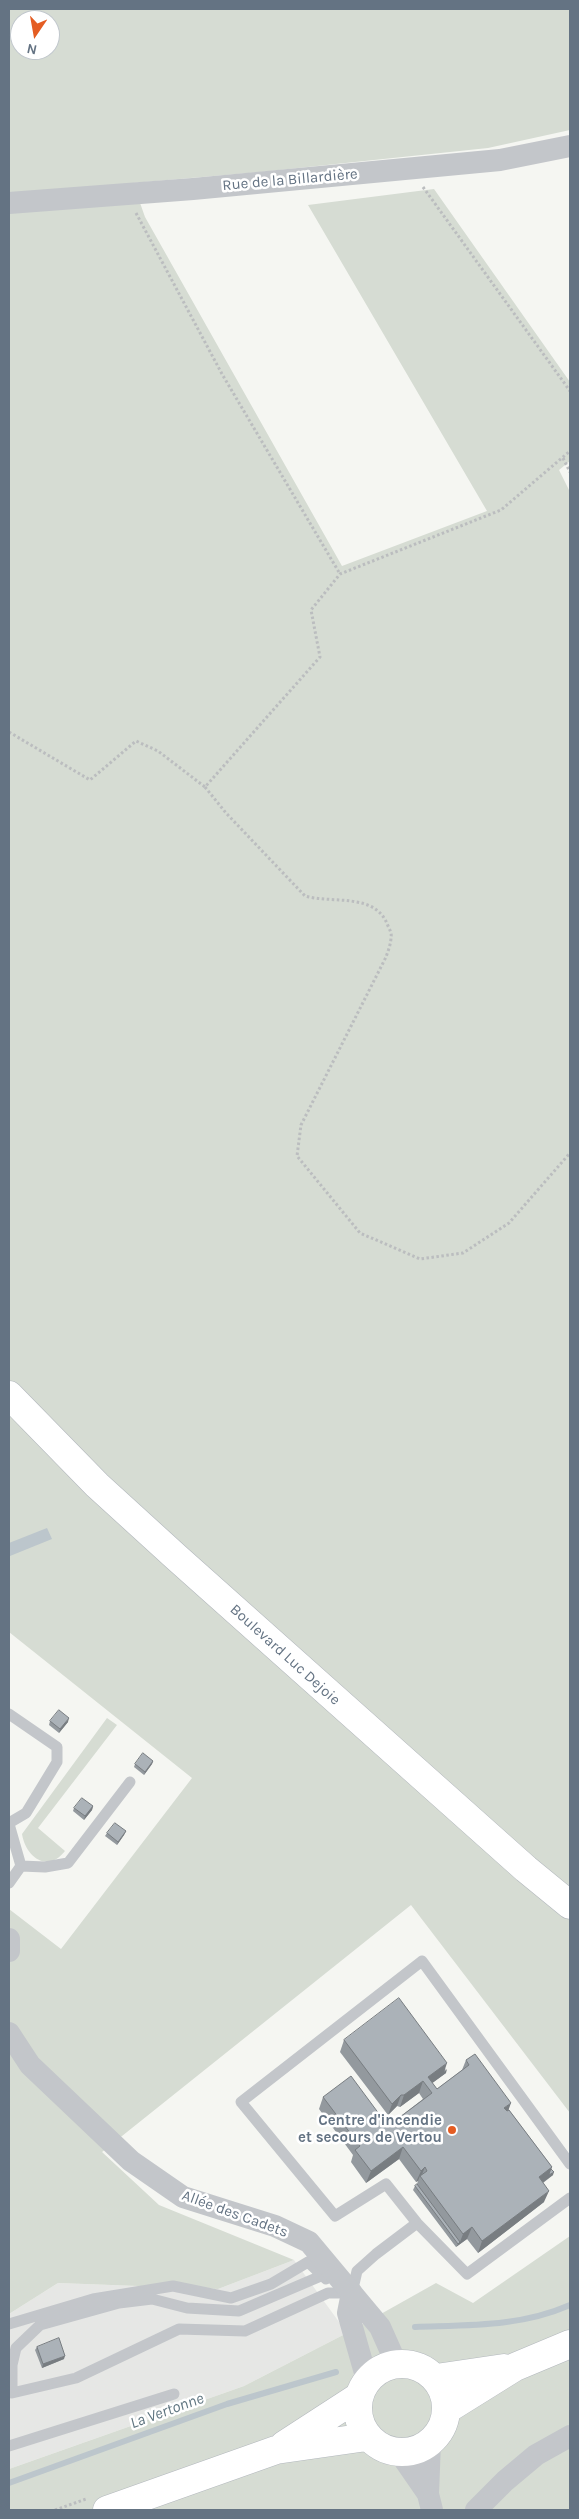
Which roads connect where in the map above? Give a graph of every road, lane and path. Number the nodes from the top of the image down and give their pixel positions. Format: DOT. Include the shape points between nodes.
graph roads {
  1 [pos="570,146"];
  2 [pos="421,184"];
  3 [pos="9,203"];
  4 [pos="135,211"];
  5 [pos="570,391"];
  6 [pos="570,451"];
  7 [pos="563,458"];
  8 [pos="570,472"];
  9 [pos="340,574"];
  10 [pos="9,732"];
  11 [pos="205,787"];
  12 [pos="570,1153"];
  13 [pos="9,1395"];
  14 [pos="9,1714"];
  15 [pos="130,1782"];
  16 [pos="9,1824"];
  17 [pos="21,1866"];
  18 [pos="9,1883"];
  19 [pos="570,1905"];
  20 [pos="9,1939"];
  21 [pos="9,1951"];
  22 [pos="9,2033"];
  23 [pos="570,2164"];
  24 [pos="570,2198"];
  25 [pos="417,2223"];
  26 [pos="320,2276"];
  27 [pos="352,2293"];
  28 [pos="9,2324"];
  29 [pos="570,2344"];
  30 [pos="396,2363"];
  31 [pos="516,2366"];
  32 [pos="436,2378"];
  33 [pos="363,2388"];
  34 [pos="174,2394"];
  35 [pos="446,2410"];
  36 [pos="570,2436"];
  37 [pos="367,2437"];
  38 [pos="430,2442"];
  39 [pos="9,2446"];
  40 [pos="276,2450"];
  41 [pos="399,2452"];
  42 [pos="430,2502"];
  43 [pos="107,2510"];
  44 [pos="476,2510"];
  1 -- 3 [label="street, Rue de la Billardière" via="500,160"];
  2 -- 5 [label="path"];
  4 -- 9 [label="path" via="222,374"];
  6 -- 7 [label="path"];
  7 -- 8 [label="path"];
  7 -- 9 [label="path" via="501,510"];
  9 -- 11 [label="path" via="311,610 320,657"];
  10 -- 11 [label="path" via="90,780 136,741 158,751"];
  11 -- 12 [label="path" via="305,896 374,906 385,917 392,936 386,957 302,1125 297,1156 360,1233 420,1259 463,1253 509,1223"];
  13 -- 19 [label="main road, Boulevard Luc Dejoie" via="97,1485 183,1564"];
  14 -- 16 [label="lane" via="57,1747 57,1762 26,1813"];
  15 -- 17 [label="lane" via="68,1863 45,1867"];
  16 -- 17 [label="lane"];
  17 -- 18 [label="lane"];
  20 -- 21 [label="street"];
  22 -- 27 [label="street, Allée des Cadets" via="30,2065 131,2161 183,2197 274,2226 309,2242"];
  23 -- 25 [label="lane" via="422,1961 241,2102 335,2216 386,2184"];
  24 -- 25 [label="lane" via="467,2274"];
  25 -- 27 [label="lane" via="357,2271"];
  26 -- 27 [label="lane"];
  26 -- 27 [label="lane" via="239,2311 186,2308 152,2299 120,2303 40,2325 16,2348 12,2393 76,2378 179,2329 246,2331 328,2292"];
  26 -- 28 [label="lane" via="308,2262 271,2284 231,2298 173,2286 93,2298"];
  27 -- 30 [label="street, Allée des Cadets" via="380,2327"];
  27 -- 33 [label="street" via="348,2312"];
  29 -- 31 [label="main road"];
  30 -- 32 [label="main road" via="414,2366"];
  30 -- 33 [label="main road" via="379,2370"];
  31 -- 32 [label="main road"];
  31 -- 35 [label="main road"];
  32 -- 35 [label="main road" via="444,2392"];
  33 -- 37 [label="main road" via="360,2424"];
  33 -- 40 [label="main road"];
  34 -- 39 [label="lane"];
  35 -- 38 [label="main road" via="442,2427"];
  36 -- 44 [label="street" via="536,2455"];
  37 -- 40 [label="main road"];
  37 -- 41 [label="main road" via="383,2448"];
  38 -- 41 [label="main road" via="418,2450"];
  38 -- 42 [label="street"];
  40 -- 43 [label="main road"];
  41 -- 42 [label="street"];
}
